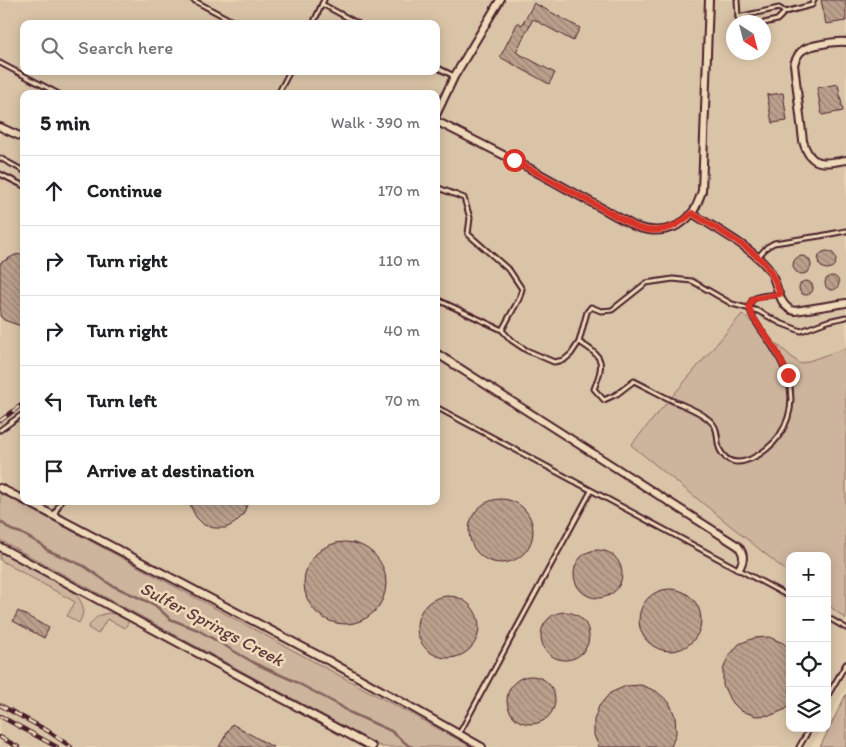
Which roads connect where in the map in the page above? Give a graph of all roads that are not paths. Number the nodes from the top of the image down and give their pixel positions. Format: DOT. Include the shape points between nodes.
graph roads {
  1 [pos="193,0"];
  2 [pos="500,0"];
  3 [pos="709,0"];
  4 [pos="737,0"];
  5 [pos="814,0"];
  6 [pos="323,2"];
  7 [pos="785,12"];
  8 [pos="738,15"];
  9 [pos="747,15"];
  10 [pos="230,20"];
  11 [pos="315,20"];
  12 [pos="352,20"];
  13 [pos="771,21"];
  14 [pos="846,42"];
  15 [pos="0,63"];
  16 [pos="440,68"];
  17 [pos="20,74"];
  18 [pos="23,75"];
  19 [pos="288,75"];
  20 [pos="454,76"];
  21 [pos="51,90"];
  22 [pos="280,90"];
  23 [pos="440,106"];
  24 [pos="440,123"];
  25 [pos="0,127"];
  26 [pos="20,136"];
  27 [pos="0,158"];
  28 [pos="846,160"];
  29 [pos="20,169"];
  30 [pos="0,174"];
  31 [pos="20,184"];
  32 [pos="440,188"];
  33 [pos="692,213"];
  34 [pos="846,230"];
  35 [pos="758,258"];
  36 [pos="780,294"];
  37 [pos="440,300"];
  38 [pos="846,303"];
  39 [pos="749,308"];
  40 [pos="846,317"];
  41 [pos="502,330"];
  42 [pos="579,342"];
  43 [pos="440,356"];
  44 [pos="440,409"];
  45 [pos="20,416"];
  46 [pos="0,430"];
  47 [pos="0,488"];
  48 [pos="592,491"];
  49 [pos="20,498"];
  50 [pos="33,505"];
  51 [pos="59,505"];
  52 [pos="54,515"];
  53 [pos="0,547"];
  54 [pos="738,569"];
  55 [pos="786,595"];
  56 [pos="831,619"];
  57 [pos="846,628"];
  58 [pos="846,664"];
  59 [pos="831,690"];
  60 [pos="808,732"];
  61 [pos="459,734"];
  62 [pos="372,747"];
  63 [pos="482,747"];
  64 [pos="799,747"];
  1 -- 10 [label="lane"];
  2 -- 20 [label="street"];
  3 -- 33 [label="street" via="704,175 702,191"];
  4 -- 8 [label="lane"];
  5 -- 7 [label="lane" via="812,5"];
  6 -- 11 [label="lane"];
  6 -- 12 [label="lane"];
  7 -- 9 [label="lane" via="779,8"];
  7 -- 13 [label="lane"];
  14 -- 28 [label="street" via="802,50 794,64 806,152 819,162"];
  15 -- 17 [label="lane"];
  16 -- 20 [label="lane"];
  18 -- 21 [label="lane"];
  19 -- 22 [label="lane"];
  20 -- 23 [label="street"];
  24 -- 33 [label="street" via="644,230 665,230"];
  25 -- 26 [label="street"];
  27 -- 29 [label="lane"];
  30 -- 31 [label="lane"];
  32 -- 41 [label="lane" via="464,198 470,218 468,234 510,271 522,289"];
  33 -- 35 [label="street"];
  34 -- 35 [label="lane" via="774,243"];
  35 -- 36 [label="street" via="776,280"];
  36 -- 38 [label="street" via="785,306 795,311"];
  36 -- 39 [label="lane" via="757,297 750,302"];
  37 -- 41 [label="lane"];
  39 -- 40 [label="lane" via="801,331"];
  39 -- 42 [label="lane" via="732,304 692,281 673,279 646,283 612,310 601,312 591,307"];
  39 -- 42 [label="lane" via="788,375 791,401 789,416 777,440 760,455 744,462 725,457 719,449 717,431 705,417 634,381 604,400 594,389 602,368 599,358"];
  41 -- 42 [label="lane" via="526,350 554,362 572,354"];
  43 -- 54 [label="street" via="738,546 744,560"];
  44 -- 48 [label="lane"];
  45 -- 46 [label="lane"];
  47 -- 49 [label="street"];
  48 -- 54 [label="lane"];
  48 -- 61 [label="lane"];
  50 -- 52 [label="street"];
  51 -- 52 [label="lane"];
  52 -- 61 [label="street"];
  53 -- 62 [label="street"];
  54 -- 55 [label="lane"];
  56 -- 57 [label="lane"];
  58 -- 59 [label="lane"];
  60 -- 64 [label="lane"];
  61 -- 63 [label="street"];
}
